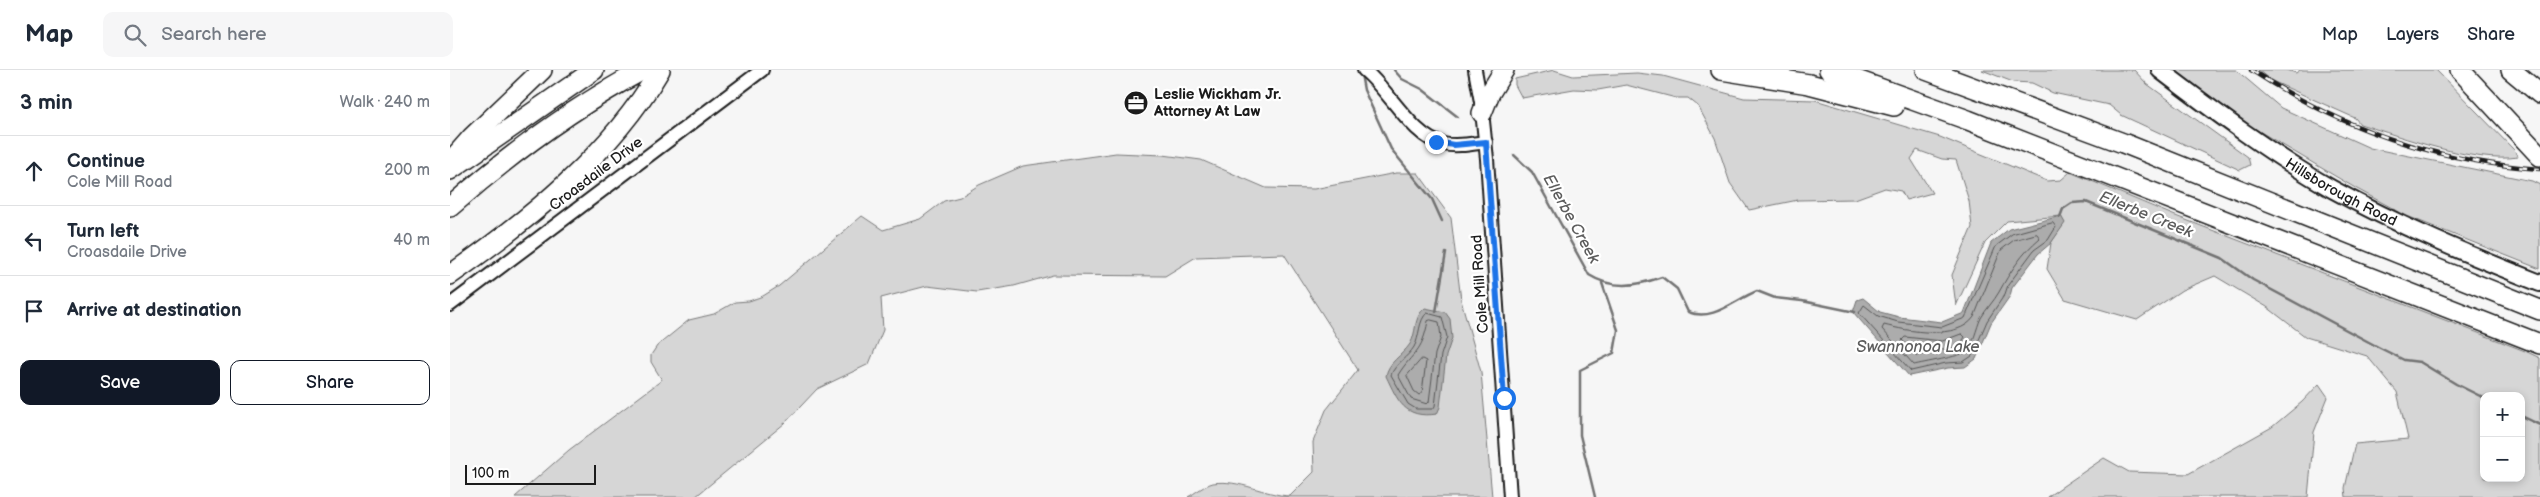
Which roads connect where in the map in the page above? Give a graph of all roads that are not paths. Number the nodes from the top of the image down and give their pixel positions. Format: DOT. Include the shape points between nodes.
graph roads {
  1 [pos="542,70"];
  2 [pos="594,70"];
  3 [pos="643,70"];
  4 [pos="660,70"];
  5 [pos="762,70"];
  6 [pos="1364,70"];
  7 [pos="1475,70"];
  8 [pos="1504,70"];
  9 [pos="1721,70"];
  10 [pos="1829,70"];
  11 [pos="1926,70"];
  12 [pos="2160,70"];
  13 [pos="2460,70"];
  14 [pos="2511,70"];
  15 [pos="2540,94"];
  16 [pos="1482,113"];
  17 [pos="1968,120"];
  18 [pos="1486,142"];
  19 [pos="2540,156"];
  20 [pos="450,163"];
  21 [pos="450,170"];
  22 [pos="450,207"];
  23 [pos="450,276"];
  24 [pos="2540,283"];
  25 [pos="450,305"];
  26 [pos="2540,310"];
  27 [pos="2540,344"];
  28 [pos="1510,497"];
  1 -- 20 [label="highway" via="472,137"];
  2 -- 21 [label="highway"];
  3 -- 22 [label="highway" via="553,126"];
  4 -- 23 [label="highway" via="631,114 601,149 561,188"];
  5 -- 25 [label="street, Croasdaile Drive"];
  6 -- 18 [label="street" via="1427,137 1448,145"];
  7 -- 16 [label="street, Cole Mill Road"];
  8 -- 16 [label="highway"];
  9 -- 17 [label="highway" via="1818,86 1940,120"];
  10 -- 17 [label="highway"];
  11 -- 26 [label="highway" via="2123,143"];
  12 -- 24 [label="main road, Hillsborough Road" via="2199,102 2330,188 2406,227"];
  13 -- 19 [label="highway"];
  14 -- 15 [label="highway"];
  16 -- 18 [label="street, Cole Mill Road"];
  17 -- 27 [label="highway"];
  18 -- 28 [label="street, Cole Mill Road"];
}
